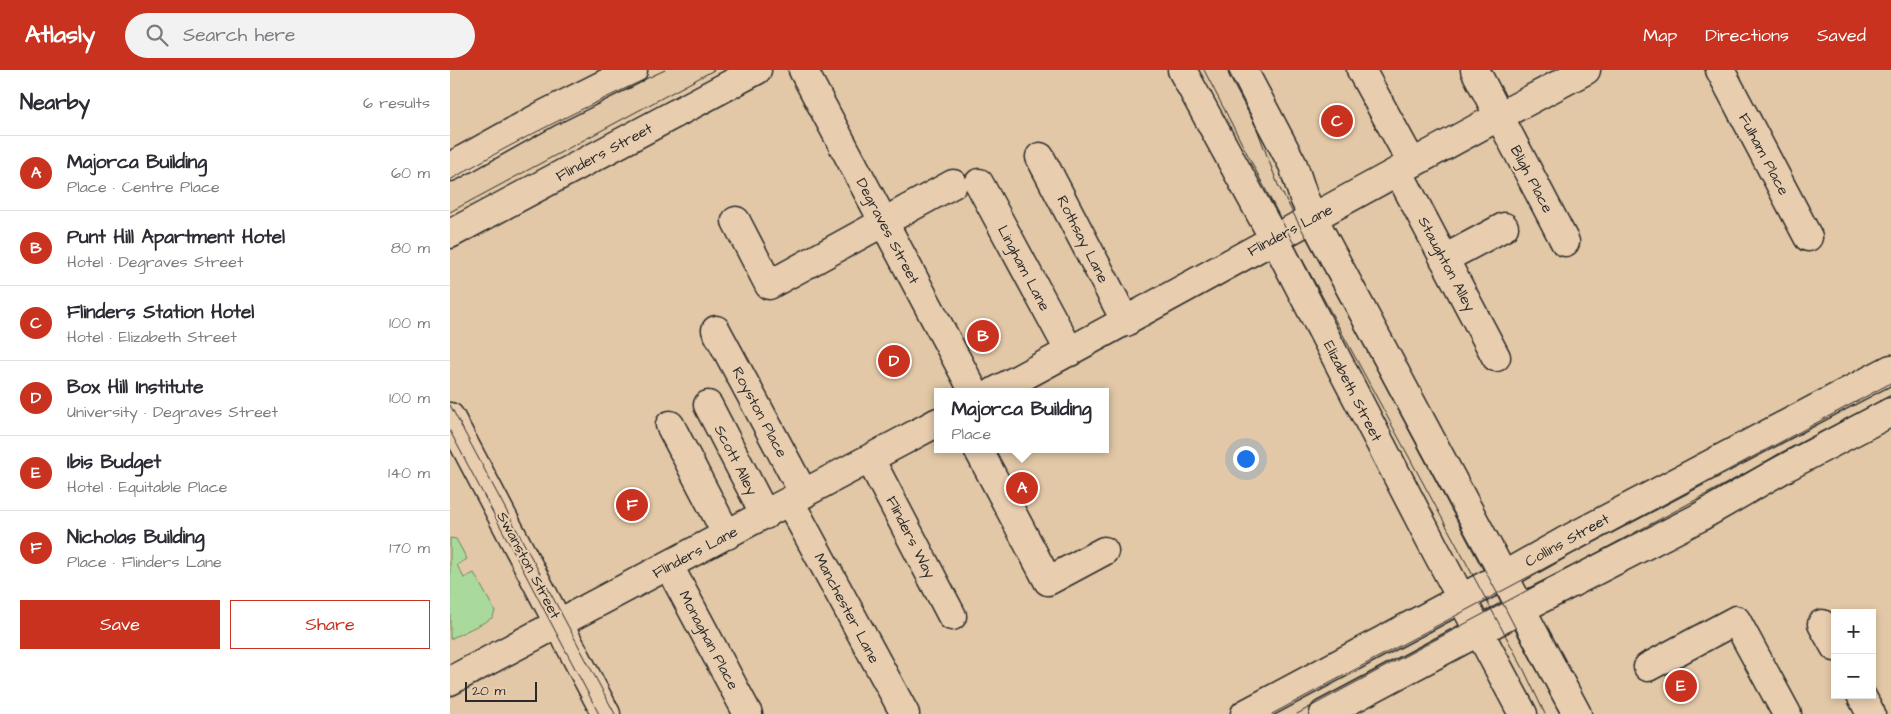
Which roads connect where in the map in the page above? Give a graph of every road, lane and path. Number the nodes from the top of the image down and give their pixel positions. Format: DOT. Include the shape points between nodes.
graph roads {
  1 [pos="634,70"];
  2 [pos="757,70"];
  3 [pos="803,70"];
  4 [pos="1182,70"];
  5 [pos="1242,70"];
  6 [pos="1361,70"];
  7 [pos="1475,70"];
  8 [pos="1586,70"];
  9 [pos="1720,70"];
  10 [pos="1499,116"];
  11 [pos="1040,157"];
  12 [pos="450,166"];
  13 [pos="1405,167"];
  14 [pos="1313,217"];
  15 [pos="736,221"];
  16 [pos="883,223"];
  17 [pos="1504,227"];
  18 [pos="454,232"];
  19 [pos="1808,237"];
  20 [pos="1273,238"];
  21 [pos="1566,242"];
  22 [pos="1444,259"];
  23 [pos="1126,322"];
  24 [pos="716,330"];
  25 [pos="1070,352"];
  26 [pos="1496,357"];
  27 [pos="1891,369"];
  28 [pos="972,388"];
  29 [pos="1002,388"];
  30 [pos="708,404"];
  31 [pos="1891,412"];
  32 [pos="450,417"];
  33 [pos="934,424"];
  34 [pos="670,425"];
  35 [pos="980,453"];
  36 [pos="870,459"];
  37 [pos="797,498"];
  38 [pos="764,516"];
  39 [pos="727,535"];
  40 [pos="1104,551"];
  41 [pos="669,566"];
  42 [pos="1503,576"];
  43 [pos="1461,598"];
  44 [pos="1521,609"];
  45 [pos="952,616"];
  46 [pos="558,622"];
  47 [pos="1479,632"];
  48 [pos="1648,666"];
  49 [pos="450,681"];
  50 [pos="1863,699"];
  51 [pos="606,714"];
  52 [pos="748,714"];
  53 [pos="905,714"];
  54 [pos="1245,714"];
  55 [pos="1324,714"];
  56 [pos="1523,714"];
  57 [pos="1577,714"];
  58 [pos="1786,714"];
  59 [pos="1871,714"];
  1 -- 12 [label="street"];
  2 -- 18 [label="street, Flinders Street"];
  3 -- 16 [label="street, Degraves Street"];
  4 -- 20 [label="street, Elizabeth Street"];
  5 -- 14 [label="street" via="1293,166"];
  6 -- 13 [label="street, Staughton Alley"];
  7 -- 10 [label="street, Bligh Place"];
  8 -- 10 [label="street, Flinders Lane"];
  9 -- 19 [label="street, Fulham Place"];
  10 -- 13 [label="street, Flinders Lane"];
  10 -- 21 [label="street, Bligh Place"];
  11 -- 23 [label="street, Rothsay Lane"];
  13 -- 14 [label="street, Flinders Lane"];
  13 -- 22 [label="street, Staughton Alley"];
  14 -- 20 [label="street, Flinders Lane"];
  14 -- 42 [label="street"];
  15 -- 16 [label="street" via="769,285"];
  16 -- 25 [label="street, Lingham Lane" via="966,184"];
  16 -- 28 [label="street, Degraves Street"];
  17 -- 22 [label="street"];
  20 -- 23 [label="street, Flinders Lane"];
  20 -- 43 [label="street, Elizabeth Street"];
  22 -- 26 [label="street, Staughton Alley"];
  23 -- 25 [label="street, Flinders Lane"];
  24 -- 37 [label="street, Royston Place"];
  25 -- 29 [label="street, Flinders Lane"];
  27 -- 42 [label="street, Collins Street"];
  30 -- 38 [label="street, Scott Alley"];
  31 -- 44 [label="street" via="1698,518"];
  32 -- 46 [label="street, Swanston Street"];
  33 -- 36 [label="street, Flinders Lane"];
  34 -- 39 [label="street"];
  35 -- 40 [label="street" via="1048,581"];
  36 -- 37 [label="street, Flinders Lane"];
  36 -- 45 [label="street, Flinders Way"];
  37 -- 38 [label="street, Flinders Lane"];
  37 -- 53 [label="street, Manchester Lane"];
  38 -- 39 [label="street, Flinders Lane"];
  39 -- 41 [label="street, Flinders Lane"];
  41 -- 46 [label="street, Flinders Lane"];
  41 -- 52 [label="street, Monaghan Place"];
  42 -- 43 [label="street, Collins Street"];
  42 -- 44 [label="street"];
  43 -- 47 [label="street, Elizabeth Street"];
  43 -- 54 [label="street, Collins Street"];
  44 -- 47 [label="street"];
  44 -- 57 [label="street"];
  46 -- 49 [label="street, Flinders Lane"];
  46 -- 51 [label="street, Swanston Street"];
  47 -- 55 [label="street"];
  47 -- 56 [label="street, Elizabeth Street"];
  48 -- 58 [label="street" via="1736,620"];
  50 -- 59 [label="street"];
}
